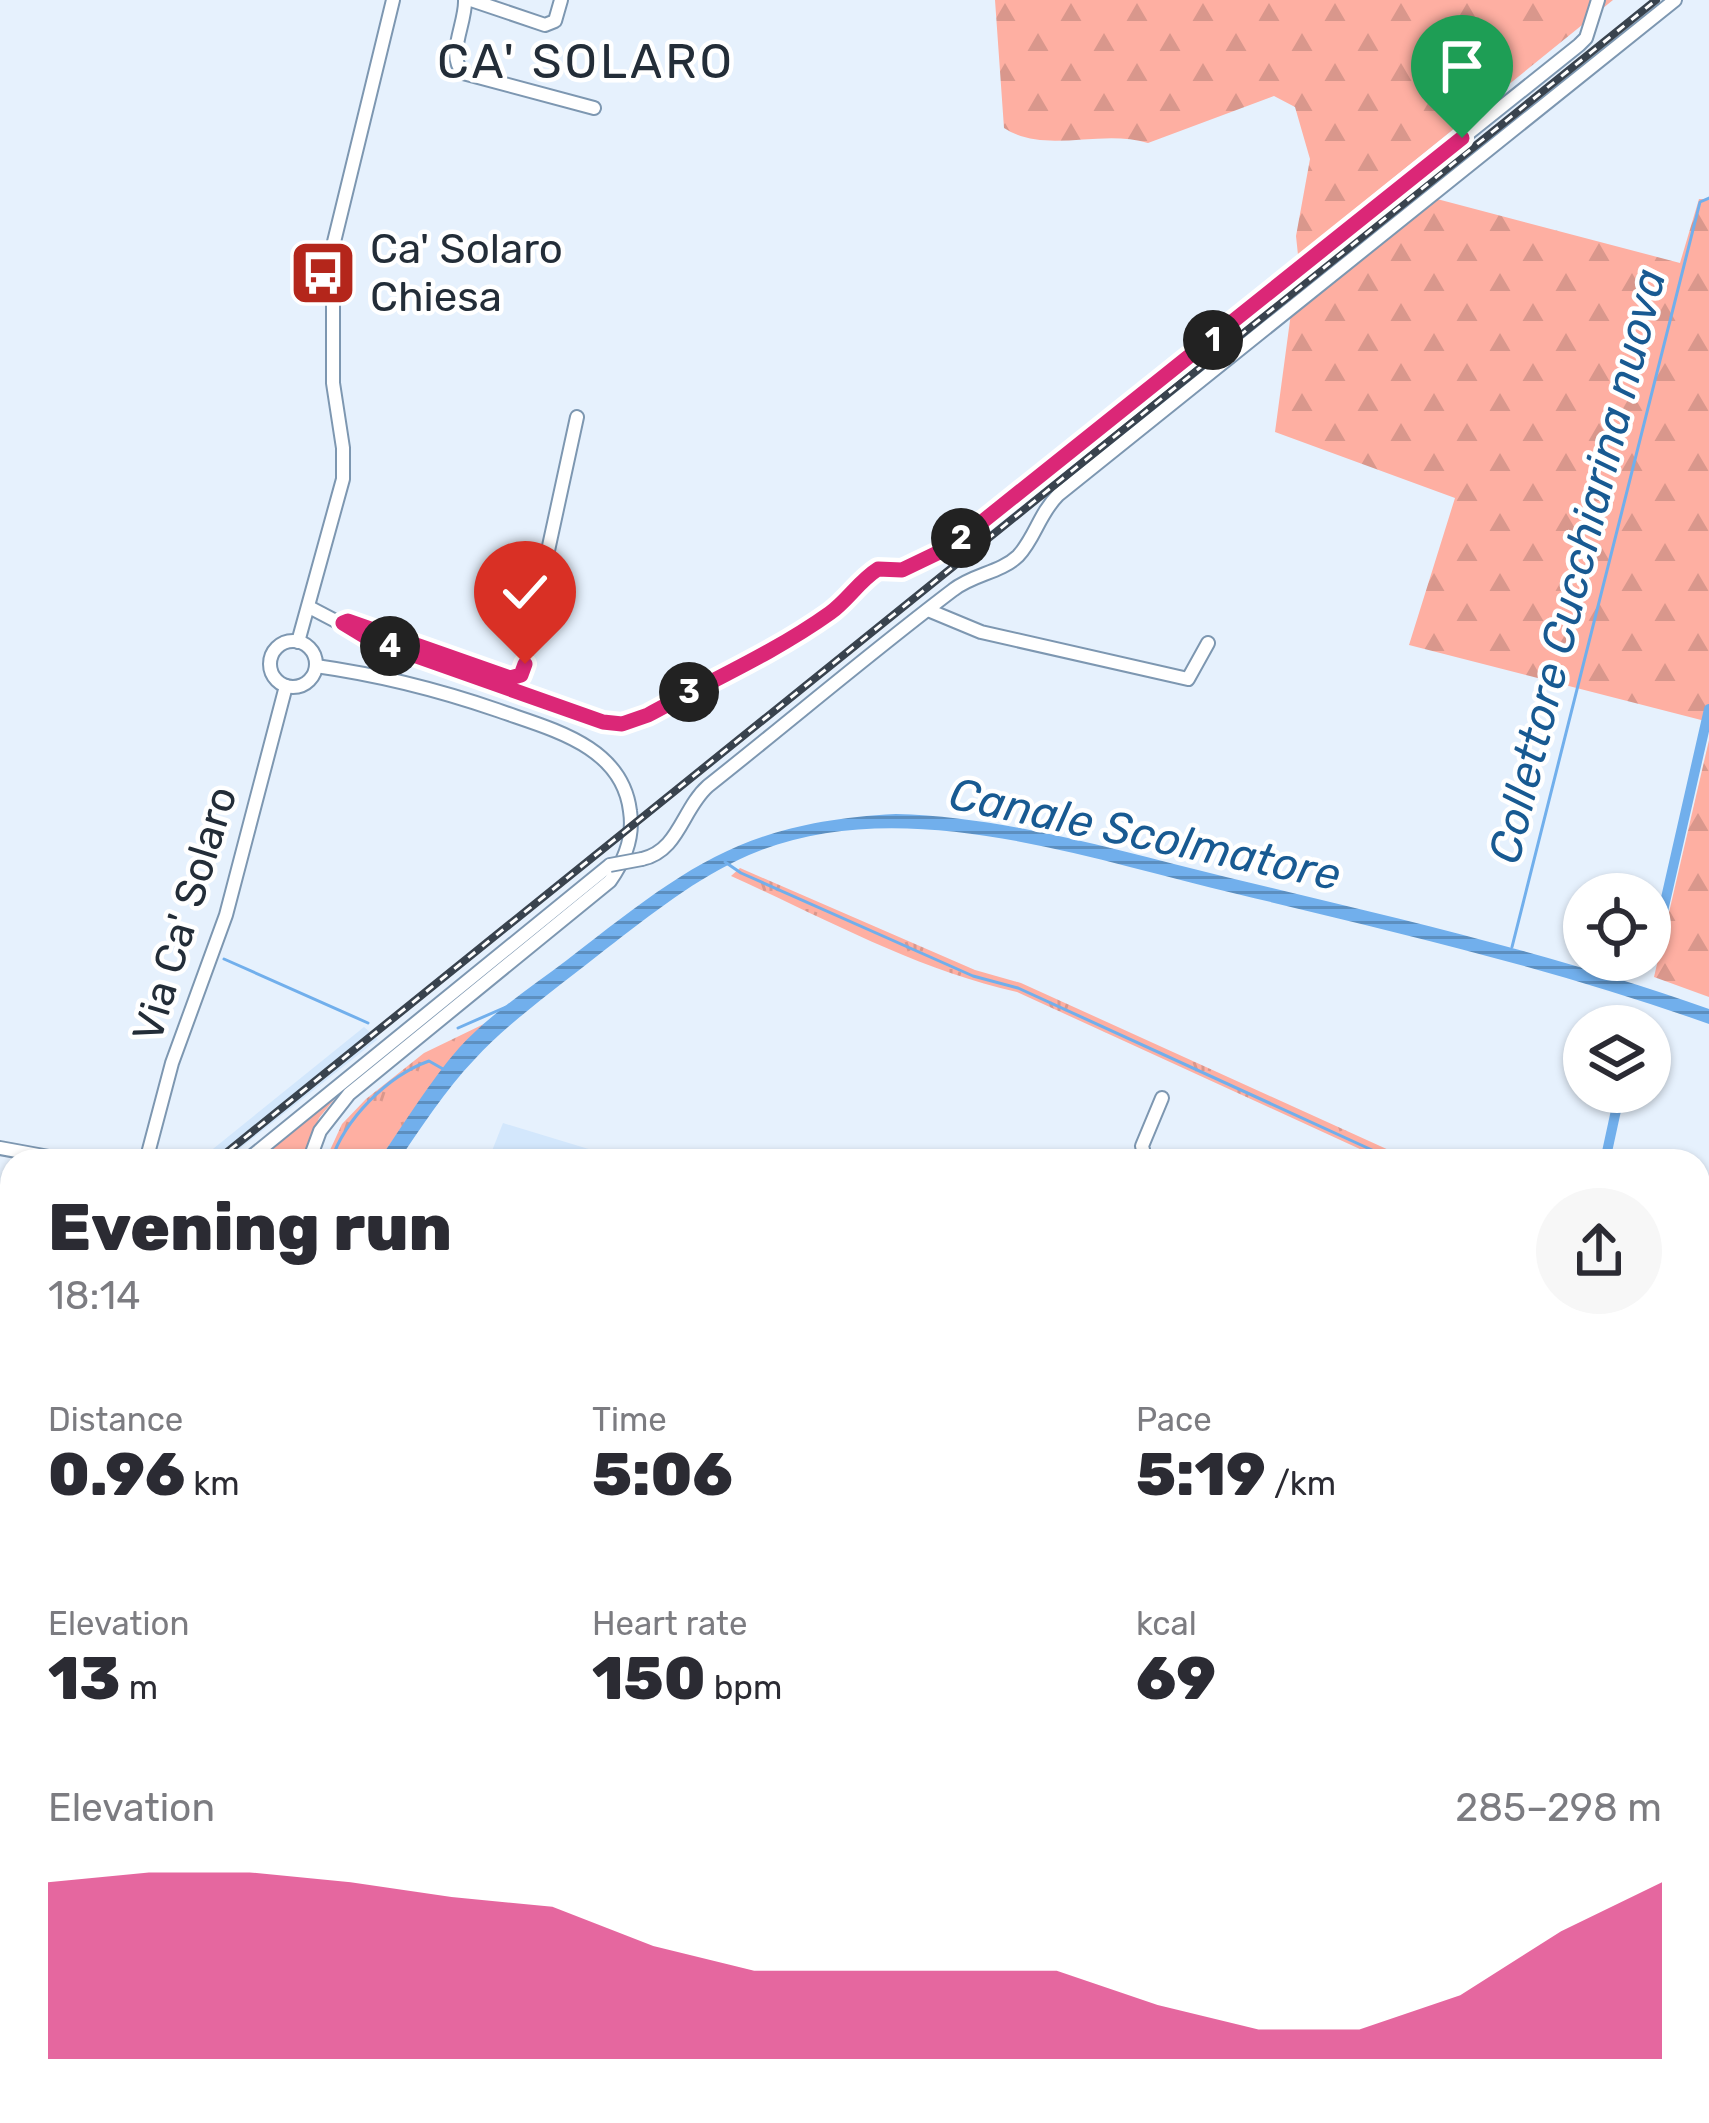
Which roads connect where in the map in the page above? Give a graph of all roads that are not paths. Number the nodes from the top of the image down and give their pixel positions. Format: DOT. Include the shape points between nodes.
graph roads {
  1 [pos="393,0"];
  2 [pos="468,0"];
  3 [pos="561,0"];
  4 [pos="1598,0"];
  5 [pos="1675,0"];
  6 [pos="594,108"];
  7 [pos="578,417"];
  8 [pos="309,608"];
  9 [pos="928,610"];
  10 [pos="343,623"];
  11 [pos="298,641"];
  12 [pos="1208,643"];
  13 [pos="316,666"];
  14 [pos="286,686"];
  15 [pos="1162,1097"];
  16 [pos="149,1149"];
  17 [pos="260,1149"];
  18 [pos="313,1149"];
  19 [pos="1143,1149"];
  1 -- 8 [label="street, Via Ca' Solaro" via="333,246 343,479"];
  2 -- 3 [label="street" via="545,25 555,21"];
  2 -- 6 [label="street" via="458,68"];
  4 -- 10 [label="street" via="1579,45 952,546 902,570 878,569 811,626 648,715 603,722"];
  5 -- 9 [label="street" via="1058,495 1013,561 968,578"];
  7 -- 10 [label="street" via="521,675"];
  8 -- 10 [label="street"];
  8 -- 11 [label="street, Via Ca' Solaro"];
  9 -- 12 [label="street" via="981,632 1188,679"];
  9 -- 17 [label="street, bridge" via="708,786 673,841 653,856 610,865"];
  11 -- 13 [label="street"];
  11 -- 14 [label="street, Via Ca' Solaro" via="278,646 271,658"];
  13 -- 14 [label="street" via="309,680"];
  13 -- 18 [label="street" via="404,679 578,741 614,769 632,818 628,848 610,881 349,1094"];
  14 -- 16 [label="street, Via Ca' Solaro" via="226,915"];
  15 -- 19 [label="street"];
}
